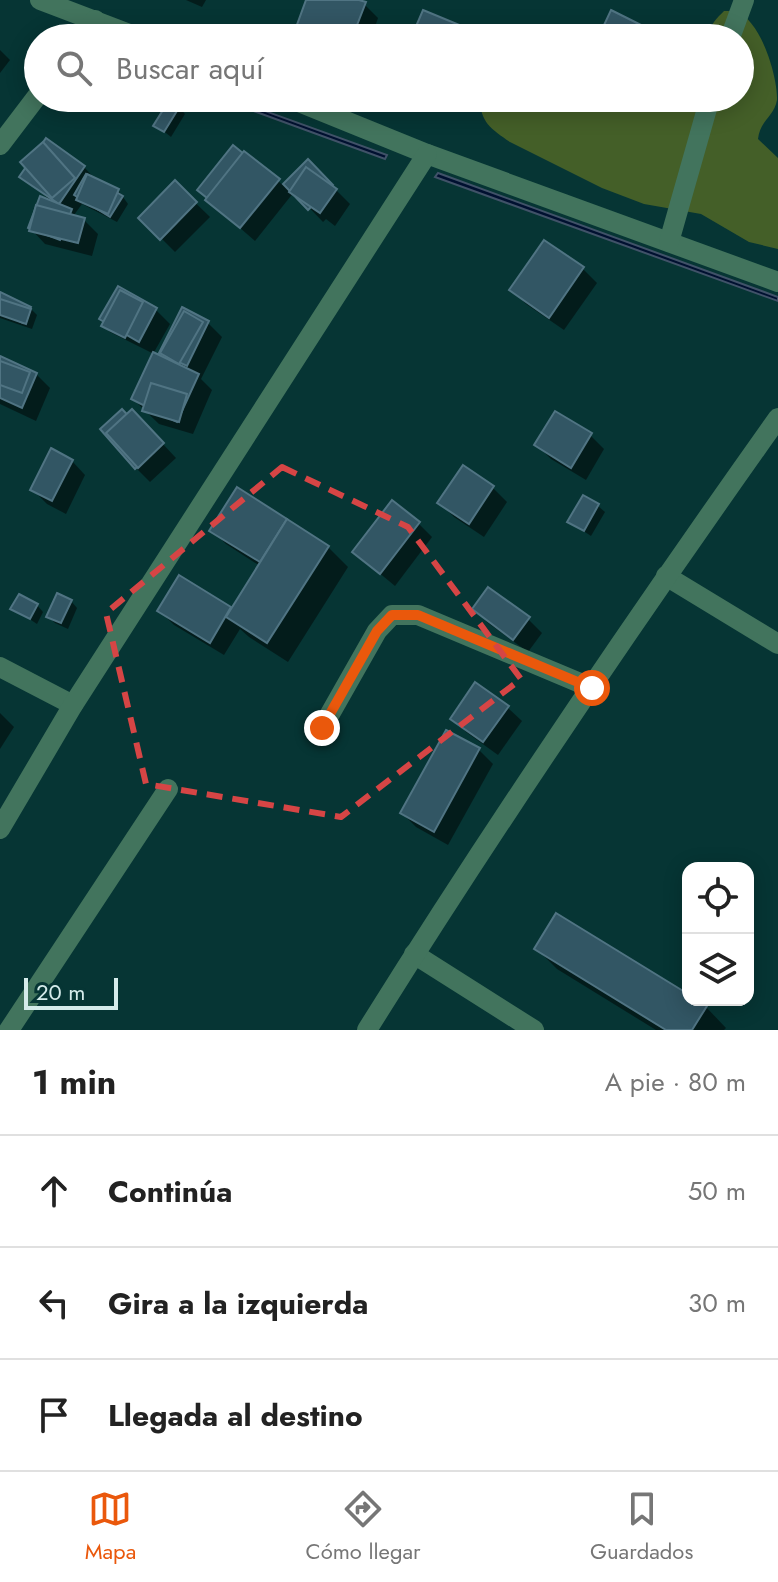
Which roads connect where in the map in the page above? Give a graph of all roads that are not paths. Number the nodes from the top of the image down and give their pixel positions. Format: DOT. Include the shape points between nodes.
graph roads {
  1 [pos="40,0"];
  2 [pos="744,0"];
  3 [pos="95,20"];
  4 [pos="92,24"];
  5 [pos="105,24"];
  6 [pos="735,24"];
  7 [pos="25,112"];
  8 [pos="324,112"];
  9 [pos="706,112"];
  10 [pos="0,145"];
  11 [pos="427,154"];
  12 [pos="669,242"];
  13 [pos="778,282"];
  14 [pos="778,418"];
  15 [pos="666,576"];
  16 [pos="778,644"];
  17 [pos="0,667"];
  18 [pos="592,688"];
  19 [pos="73,705"];
  20 [pos="322,728"];
  21 [pos="168,789"];
  22 [pos="0,829"];
  23 [pos="414,954"];
  24 [pos="9,1030"];
  25 [pos="367,1030"];
  26 [pos="534,1030"];
  1 -- 3 [label="street"];
  2 -- 6 [label="street"];
  3 -- 4 [label="street"];
  3 -- 5 [label="street"];
  7 -- 10 [label="street"];
  8 -- 11 [label="street"];
  9 -- 12 [label="street"];
  11 -- 12 [label="street"];
  11 -- 19 [label="street"];
  12 -- 13 [label="street"];
  14 -- 15 [label="street"];
  15 -- 16 [label="street"];
  15 -- 18 [label="street"];
  17 -- 19 [label="street"];
  18 -- 20 [label="street" via="418,615 392,615 377,631"];
  18 -- 23 [label="street"];
  19 -- 22 [label="street"];
  21 -- 24 [label="street"];
  23 -- 25 [label="street"];
  23 -- 26 [label="street"];
}
